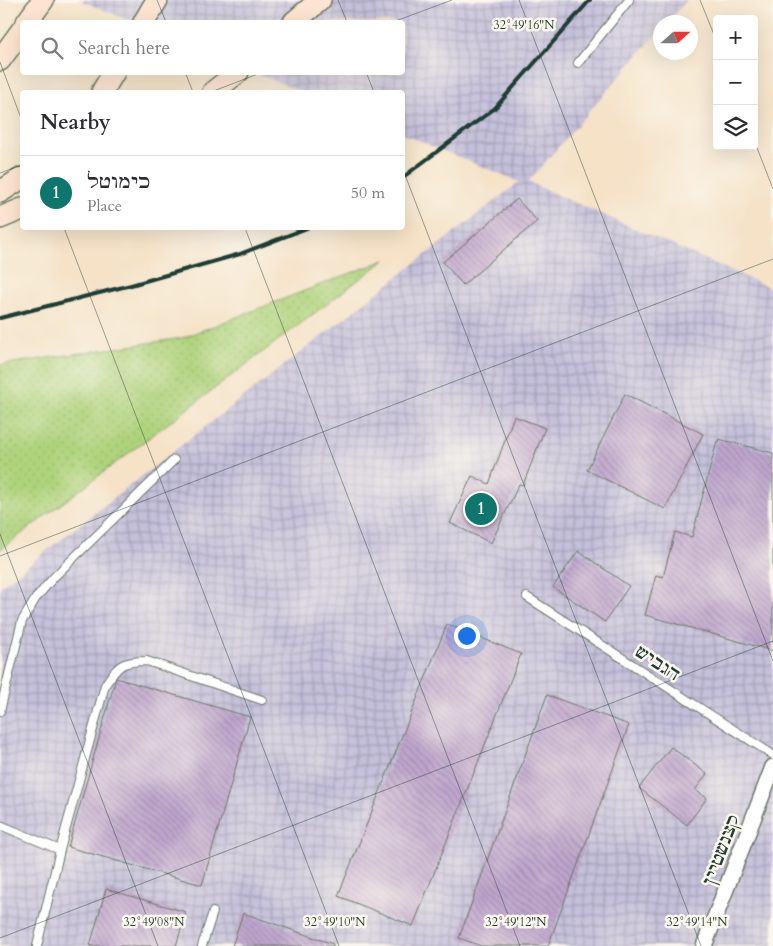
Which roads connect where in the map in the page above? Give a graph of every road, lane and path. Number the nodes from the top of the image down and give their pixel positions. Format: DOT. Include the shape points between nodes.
graph roads {
  1 [pos="43,0"];
  2 [pos="156,0"];
  3 [pos="320,0"];
  4 [pos="629,0"];
  5 [pos="28,20"];
  6 [pos="145,20"];
  7 [pos="296,20"];
  8 [pos="20,33"];
  9 [pos="0,60"];
  10 [pos="578,62"];
  11 [pos="112,75"];
  12 [pos="234,75"];
  13 [pos="103,90"];
  14 [pos="216,90"];
  15 [pos="20,179"];
  16 [pos="0,192"];
  17 [pos="20,210"];
  18 [pos="0,218"];
  19 [pos="174,460"];
  20 [pos="527,596"];
  21 [pos="262,700"];
  22 [pos="0,711"];
  23 [pos="773,755"];
  24 [pos="773,767"];
  25 [pos="0,825"];
  26 [pos="60,850"];
  27 [pos="213,912"];
  28 [pos="37,946"];
  29 [pos="202,946"];
  30 [pos="704,946"];
  1 -- 5 [label="street"];
  2 -- 6 [label="street"];
  3 -- 7 [label="street"];
  4 -- 10 [label="lane"];
  8 -- 9 [label="street"];
  11 -- 13 [label="street"];
  12 -- 14 [label="street"];
  15 -- 16 [label="street"];
  17 -- 18 [label="street"];
  19 -- 22 [label="lane" via="36,598 22,621"];
  20 -- 23 [label="lane, הגביש"];
  21 -- 26 [label="lane" via="147,661 132,661 117,667 105,685"];
  24 -- 30 [label="street, קצנשטיין"];
  25 -- 26 [label="lane"];
  26 -- 28 [label="lane"];
  27 -- 29 [label="lane"];
}
